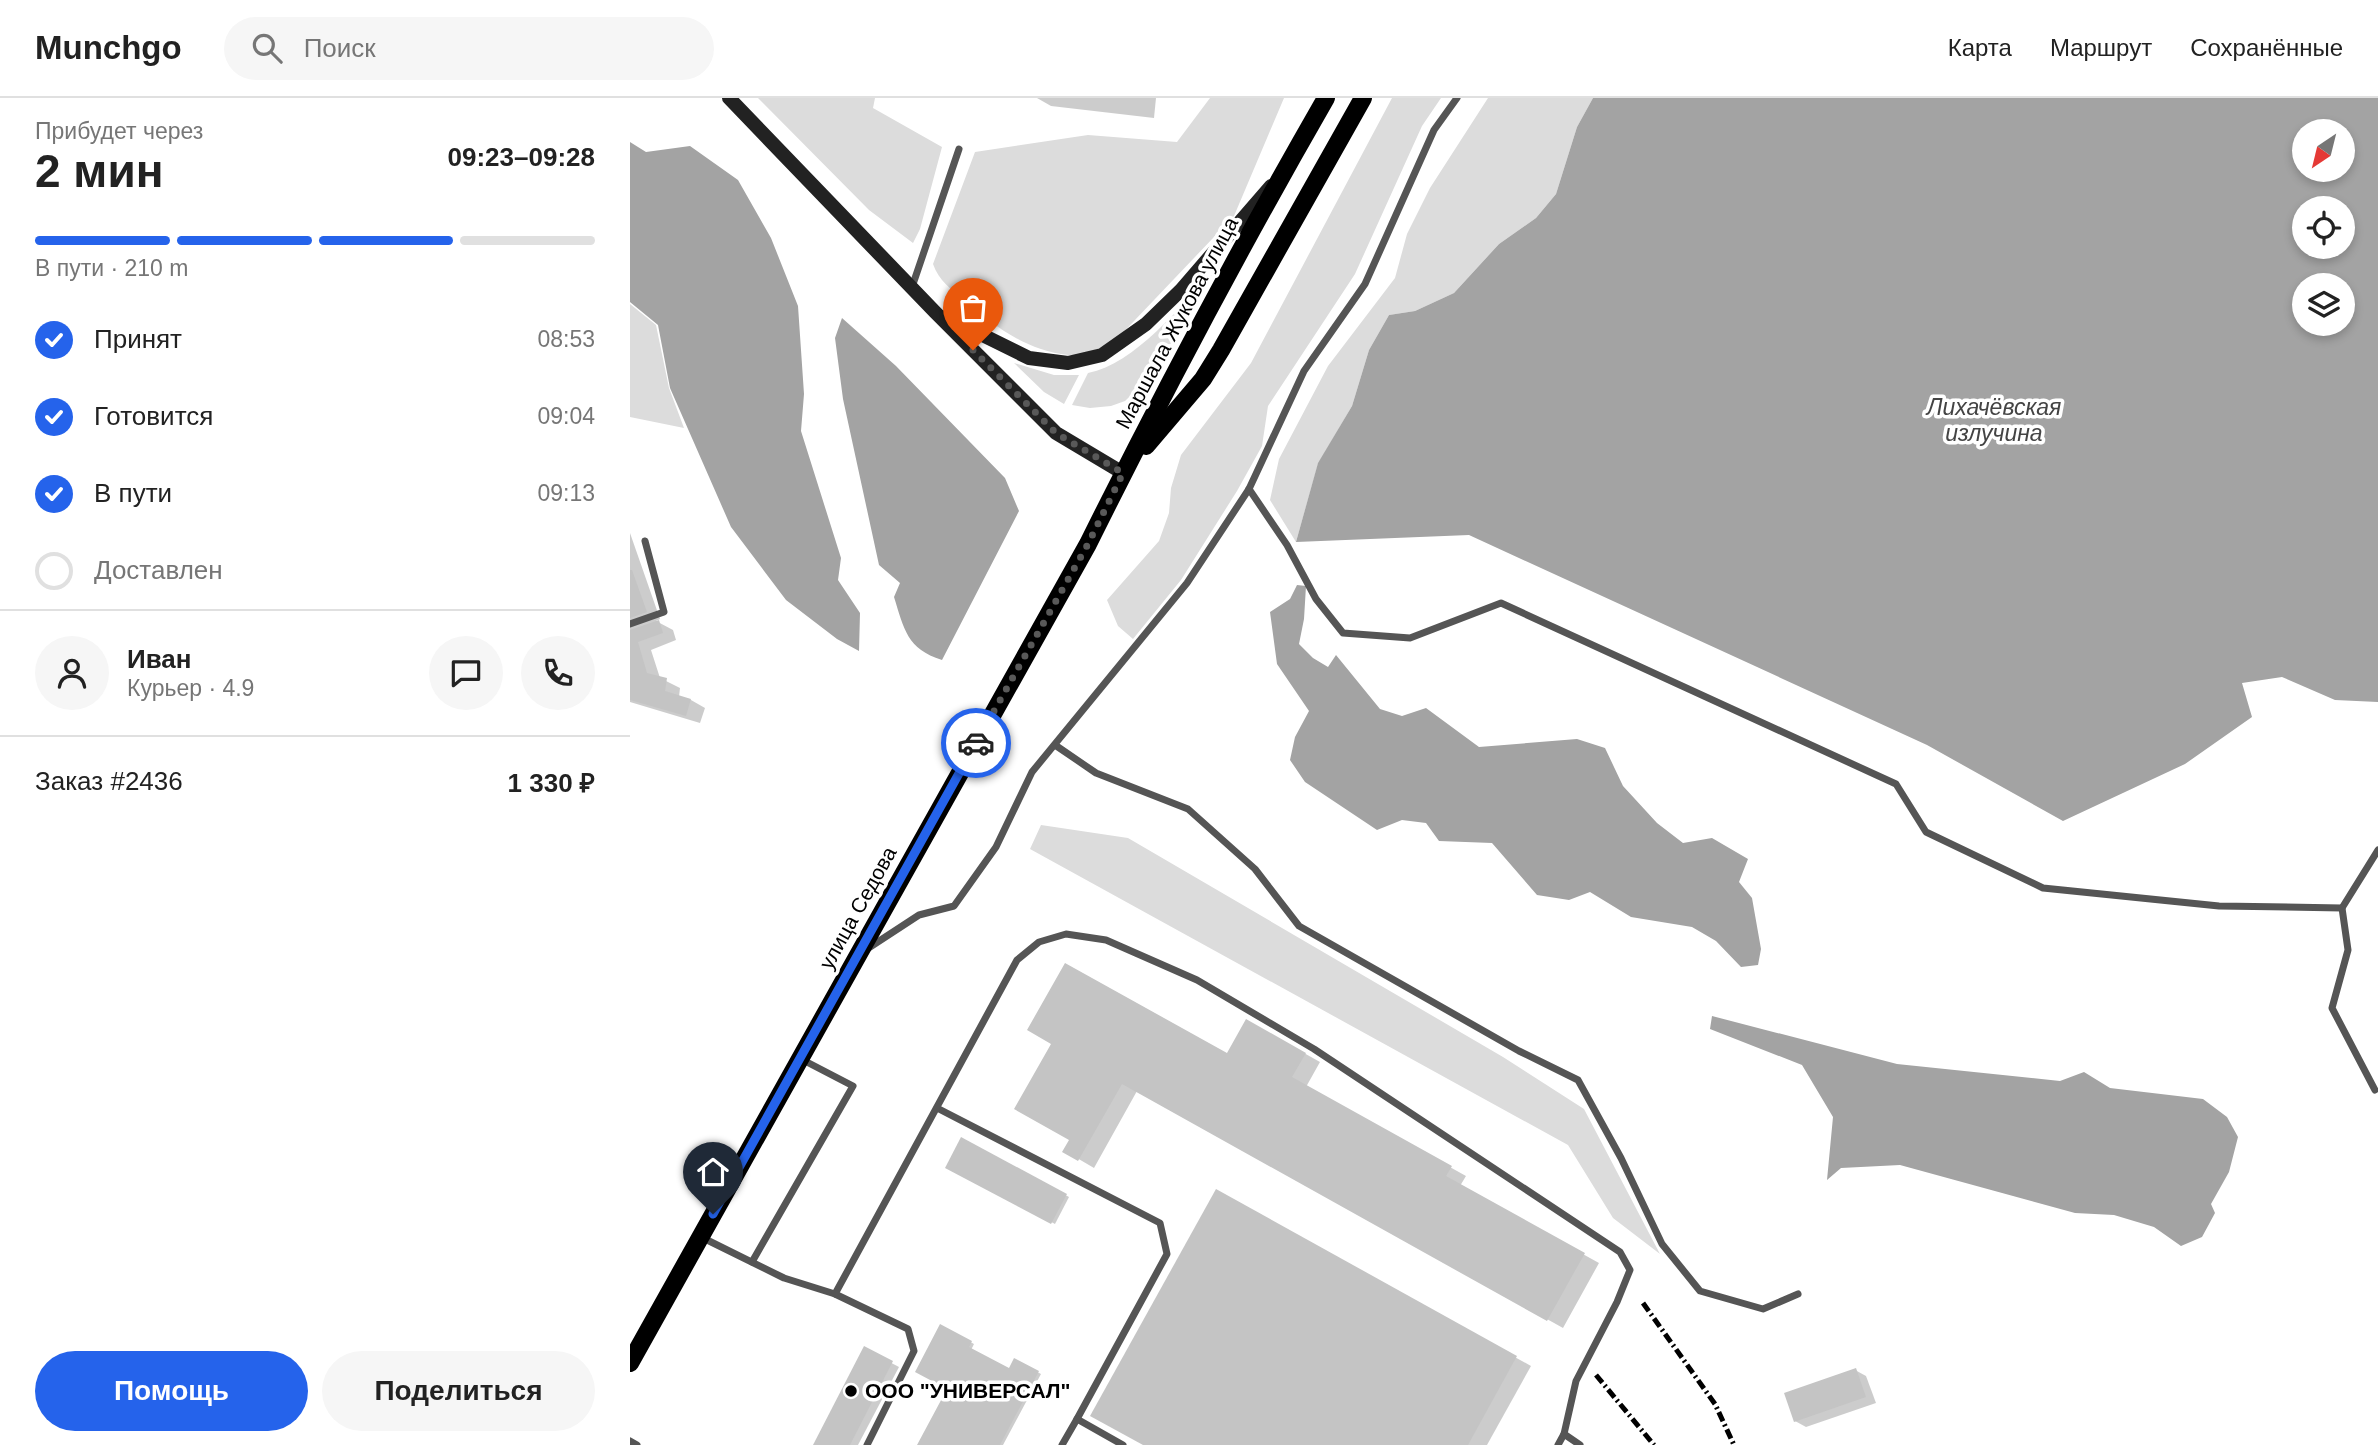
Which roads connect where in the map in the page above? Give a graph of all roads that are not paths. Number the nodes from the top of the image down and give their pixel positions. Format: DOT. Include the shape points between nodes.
graph roads {
  1 [pos="729,98"];
  2 [pos="1326,98"];
  3 [pos="1363,98"];
  4 [pos="1457,98"];
  5 [pos="959,149"];
  6 [pos="1285,169"];
  7 [pos="912,288"];
  8 [pos="935,312"];
  9 [pos="1123,473"];
  10 [pos="1249,489"];
  11 [pos="645,541"];
  12 [pos="630,624"];
  13 [pos="1055,745"];
  14 [pos="2378,850"];
  15 [pos="2342,908"];
  16 [pos="858,956"];
  17 [pos="800,1059"];
  18 [pos="2375,1090"];
  19 [pos="937,1108"];
  20 [pos="701,1236"];
  21 [pos="752,1262"];
  22 [pos="835,1294"];
  23 [pos="1798,1294"];
  24 [pos="630,1363"];
  25 [pos="1077,1419"];
  26 [pos="1564,1434"];
  27 [pos="630,1441"];
  28 [pos="637,1445"];
  29 [pos="867,1445"];
  30 [pos="1062,1445"];
  31 [pos="1123,1445"];
  32 [pos="1558,1445"];
  33 [pos="1580,1445"];
  1 -- 7 [label="main road"];
  2 -- 6 [label="main road, Маршала Жукова улица"];
  3 -- 9 [label="main road, Маршала Жукова улица" via="1202,379"];
  4 -- 10 [label="lane" via="1434,130 1365,284 1304,372"];
  5 -- 7 [label="lane"];
  6 -- 8 [label="main road" via="1181,290 1146,324 1102,355 1068,363 1029,358"];
  6 -- 9 [label="main road, Маршала Жукова улица"];
  7 -- 8 [label="main road"];
  8 -- 9 [label="main road" via="1056,433"];
  9 -- 16 [label="main road, улица Седова"];
  10 -- 13 [label="lane" via="1187,583"];
  10 -- 15 [label="lane" via="1316,599 1343,633 1410,638 1501,603 1896,784 1926,832 2043,888 2219,906"];
  11 -- 12 [label="lane" via="664,612"];
  13 -- 16 [label="lane" via="1032,772 996,847 954,906 919,915"];
  13 -- 23 [label="lane" via="1096,773 1188,810 1255,869 1298,926 1578,1080 1662,1244 1700,1291 1763,1309"];
  14 -- 15 [label="lane"];
  15 -- 18 [label="lane" via="2348,950 2332,1007"];
  16 -- 17 [label="main road, улица Седова"];
  17 -- 20 [label="main road, улица Седова"];
  17 -- 21 [label="lane" via="853,1086"];
  19 -- 22 [label="lane"];
  19 -- 25 [label="lane" via="1160,1223 1167,1254"];
  19 -- 26 [label="lane" via="1017,960 1039,942 1066,934 1106,940 1197,980 1314,1049 1620,1252 1630,1270 1576,1381"];
  20 -- 21 [label="lane"];
  20 -- 24 [label="main road, улица Седова"];
  21 -- 22 [label="lane"];
  22 -- 29 [label="lane" via="908,1329 914,1351"];
  25 -- 30 [label="lane"];
  25 -- 31 [label="lane"];
  26 -- 32 [label="lane"];
  26 -- 33 [label="lane"];
  27 -- 28 [label="lane"];
}
